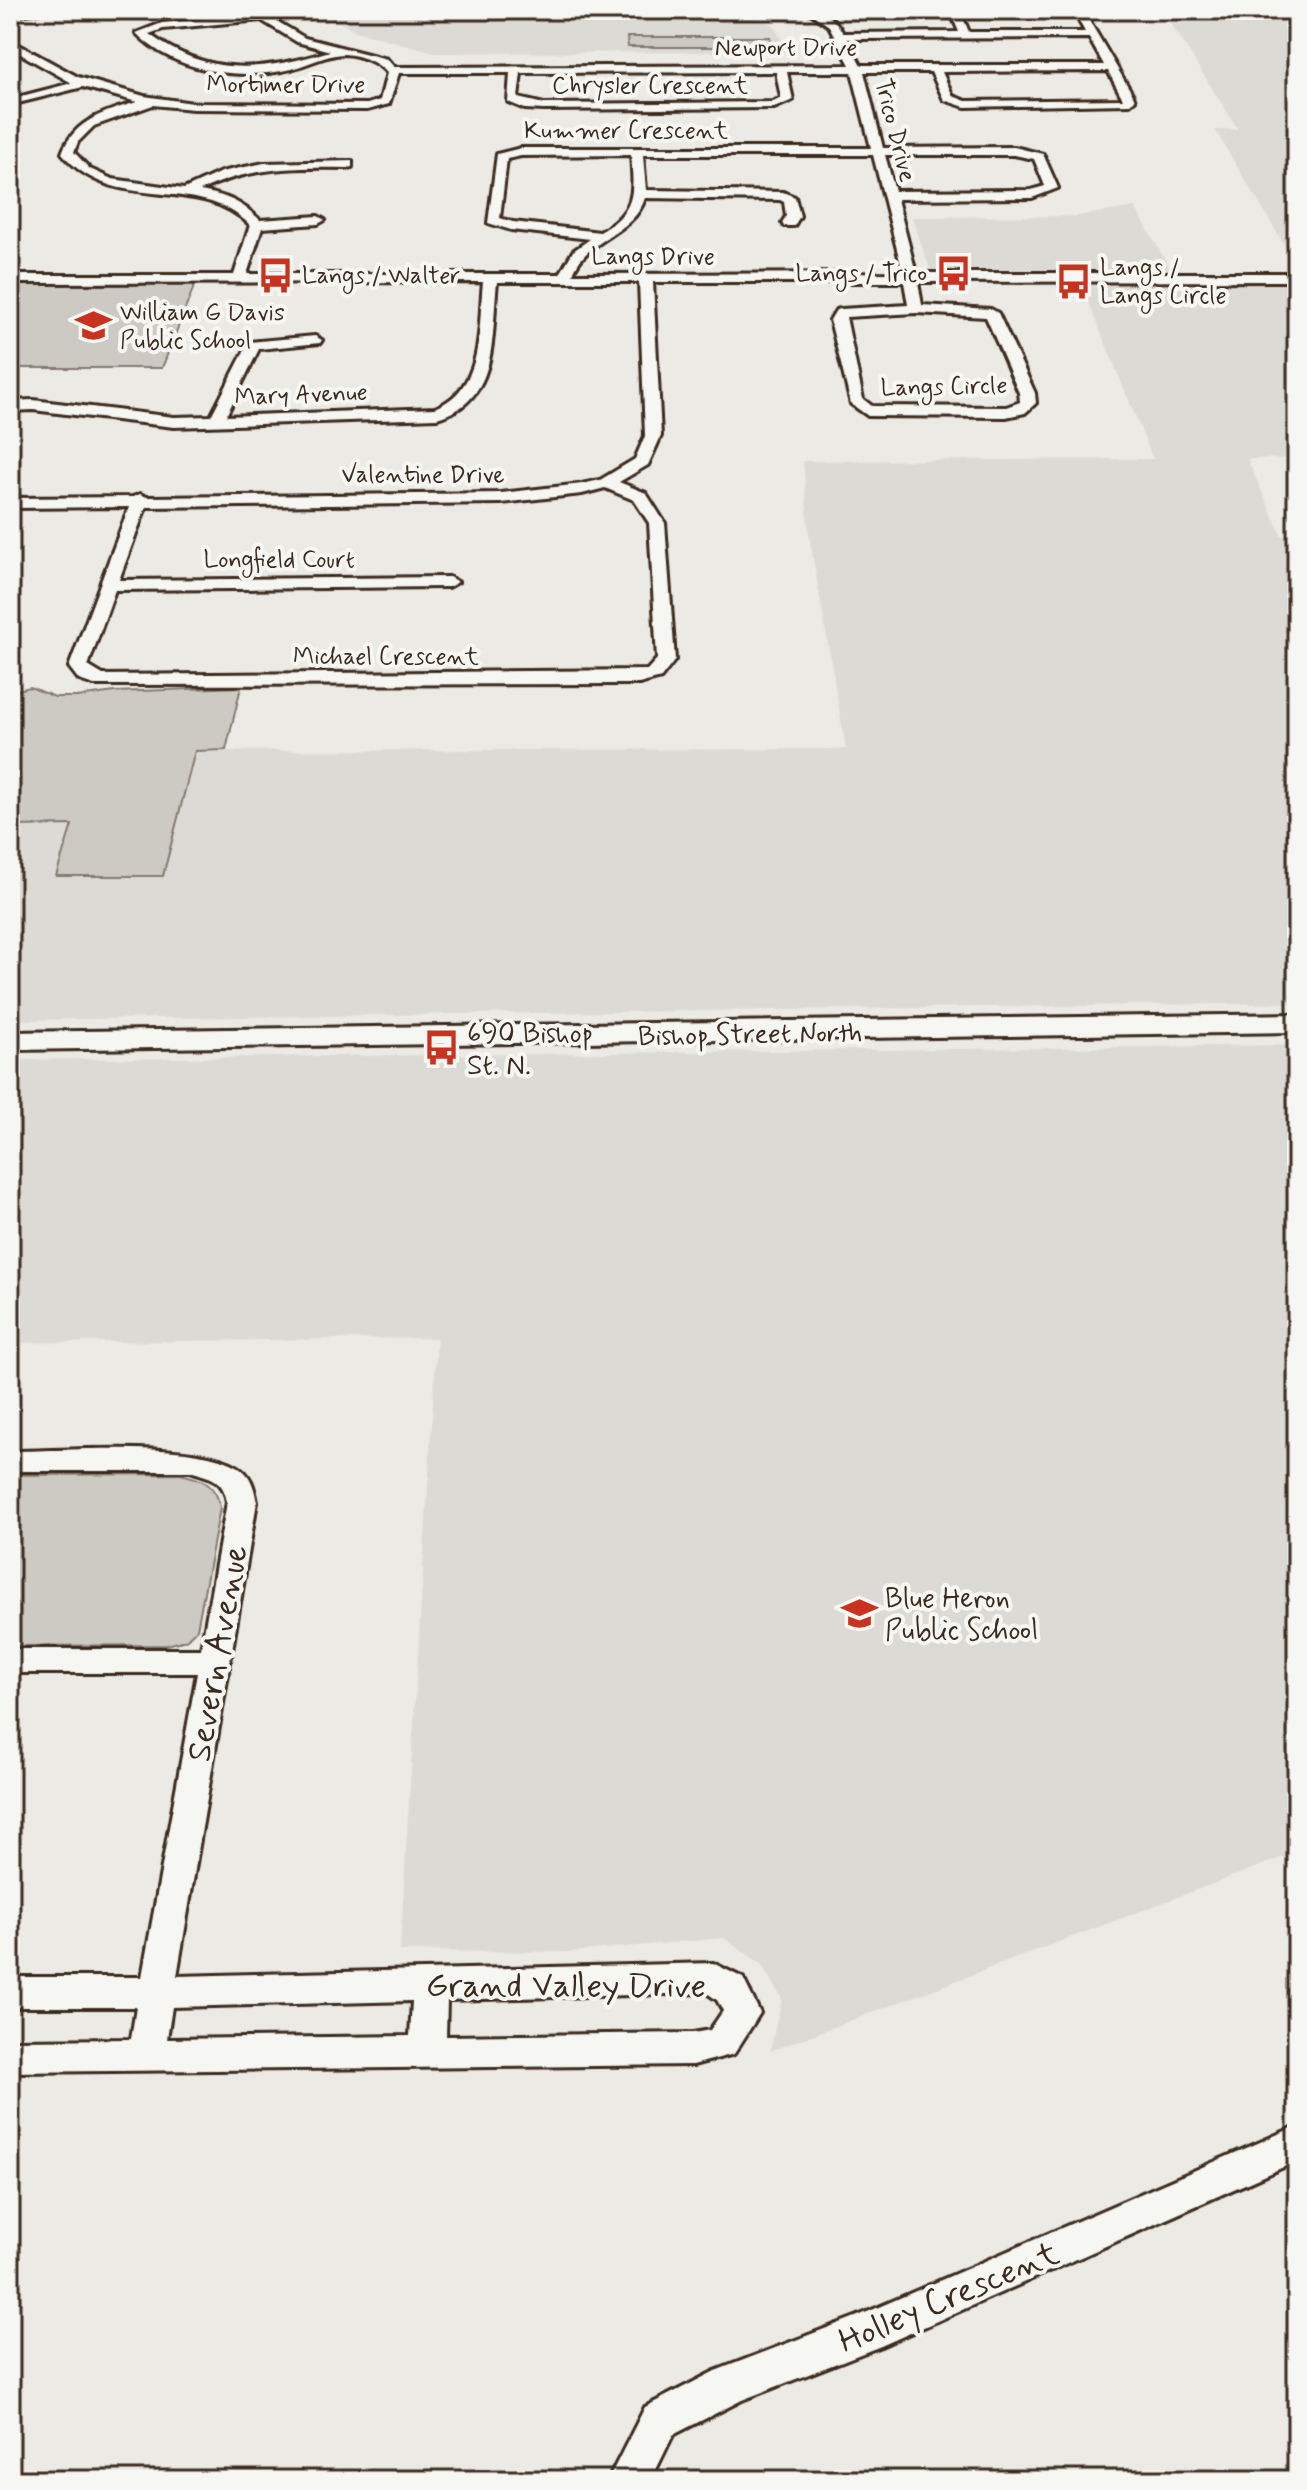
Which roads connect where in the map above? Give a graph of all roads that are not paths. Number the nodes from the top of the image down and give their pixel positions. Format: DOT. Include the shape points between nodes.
graph roads {
  1 [pos="48,10"];
  2 [pos="811,10"];
  3 [pos="949,10"];
  4 [pos="1078,10"];
  5 [pos="10,13"];
  6 [pos="256,13"];
  7 [pos="965,35"];
  8 [pos="1093,35"];
  9 [pos="841,36"];
  10 [pos="10,43"];
  11 [pos="343,51"];
  12 [pos="857,68"];
  13 [pos="935,68"];
  14 [pos="1112,68"];
  15 [pos="781,69"];
  16 [pos="393,70"];
  17 [pos="516,70"];
  18 [pos="81,84"];
  19 [pos="153,101"];
  20 [pos="11,102"];
  21 [pos="878,151"];
  22 [pos="637,152"];
  23 [pos="348,164"];
  24 [pos="184,194"];
  25 [pos="639,194"];
  26 [pos="889,195"];
  27 [pos="318,220"];
  28 [pos="789,223"];
  29 [pos="257,224"];
  30 [pos="601,236"];
  31 [pos="910,277"];
  32 [pos="1297,277"];
  33 [pos="565,278"];
  34 [pos="646,278"];
  35 [pos="10,279"];
  36 [pos="239,279"];
  37 [pos="490,279"];
  38 [pos="916,309"];
  39 [pos="315,340"];
  40 [pos="10,406"];
  41 [pos="216,421"];
  42 [pos="606,483"];
  43 [pos="140,499"];
  44 [pos="10,503"];
  45 [pos="449,582"];
  46 [pos="109,585"];
  47 [pos="1297,1023"];
  48 [pos="10,1041"];
  49 [pos="10,1461"];
  50 [pos="10,1661"];
  51 [pos="215,1661"];
  52 [pos="430,1984"];
  53 [pos="10,1992"];
  54 [pos="156,1992"];
  55 [pos="428,2052"];
  56 [pos="146,2054"];
  57 [pos="10,2056"];
  58 [pos="1297,2143"];
  59 [pos="629,2480"];
  1 -- 5 [label="street"];
  2 -- 9 [label="street, Trico Drive" via="828,19"];
  3 -- 7 [label="street"];
  4 -- 8 [label="street"];
  6 -- 11 [label="street, Mortimer Drive" via="301,40"];
  6 -- 11 [label="street" via="141,33 183,58 249,72"];
  7 -- 8 [label="street"];
  7 -- 9 [label="street"];
  8 -- 14 [label="street"];
  9 -- 12 [label="street, Trico Drive"];
  10 -- 18 [label="street, Mortimer Drive"];
  11 -- 16 [label="street, Mortimer Drive" via="383,61"];
  12 -- 13 [label="street, Newport Drive"];
  12 -- 15 [label="street, Newport Drive"];
  12 -- 21 [label="street, Trico Drive"];
  13 -- 14 [label="street, Newport Drive"];
  13 -- 14 [label="street" via="948,98 965,104 1126,102"];
  15 -- 17 [label="street, Newport Drive"];
  15 -- 17 [label="street, Chrysler Crescent" via="787,100 774,105 559,107 514,102"];
  16 -- 17 [label="street, Newport Drive"];
  16 -- 19 [label="street, Mortimer Drive" via="385,102 376,106 193,106"];
  18 -- 19 [label="street, Mortimer Drive"];
  18 -- 20 [label="street"];
  19 -- 24 [label="street" via="87,126 68,153 94,176"];
  21 -- 22 [label="street, Kummer Crescent"];
  21 -- 26 [label="street, Trico Drive"];
  21 -- 26 [label="street, Kummer Crescent" via="1026,152 1039,157 1052,188 1032,194"];
  22 -- 25 [label="street"];
  22 -- 30 [label="street, Kummer Crescent" via="515,152 501,157 493,220"];
  23 -- 24 [label="street" via="235,170"];
  24 -- 29 [label="street" via="230,203"];
  25 -- 28 [label="street" via="783,196 790,200"];
  25 -- 30 [label="street" via="629,215"];
  26 -- 31 [label="street, Trico Drive"];
  27 -- 29 [label="street"];
  29 -- 36 [label="street"];
  30 -- 33 [label="street" via="570,260"];
  31 -- 32 [label="street, Langs Drive"];
  31 -- 34 [label="street, Langs Drive"];
  31 -- 38 [label="street"];
  33 -- 34 [label="street, Langs Drive"];
  33 -- 37 [label="street, Langs Drive"];
  34 -- 42 [label="street, Valentine Drive" via="653,436 642,462"];
  35 -- 36 [label="street, Langs Drive"];
  36 -- 37 [label="street, Langs Drive"];
  37 -- 41 [label="street, Mary Avenue" via="478,377 452,409"];
  38 -- 38 [label="street, Langs Circle" via="841,313 837,320 856,401 868,411 889,413 1006,412 1028,403 991,313"];
  39 -- 41 [label="street" via="254,345"];
  40 -- 41 [label="street, Mary Avenue" via="137,420"];
  42 -- 43 [label="street, Valentine Drive" via="501,498"];
  42 -- 46 [label="street, Michael Crescent" via="640,497 657,523 666,660 654,674 639,678 101,681 78,667"];
  43 -- 44 [label="street, Valentine Drive"];
  43 -- 46 [label="street, Michael Crescent"];
  45 -- 46 [label="street, Longfield Court"];
  47 -- 48 [label="main road, Bishop Street North"];
  49 -- 51 [label="street, Severn Avenue" via="192,1461 209,1464 239,1484 242,1502"];
  50 -- 51 [label="street"];
  51 -- 54 [label="street, Severn Avenue"];
  52 -- 54 [label="street, Grand Valley Drive"];
  52 -- 55 [label="street"];
  52 -- 55 [label="street, Grand Valley Drive" via="713,1978 730,1989 742,2013 721,2043 693,2049"];
  53 -- 54 [label="street, Grand Valley Drive"];
  54 -- 56 [label="street, Severn Avenue"];
  55 -- 56 [label="street, Grand Valley Drive"];
  56 -- 57 [label="street, Grand Valley Drive"];
  58 -- 59 [label="street, Holley Crescent" via="867,2332 729,2385 659,2421"];
}
